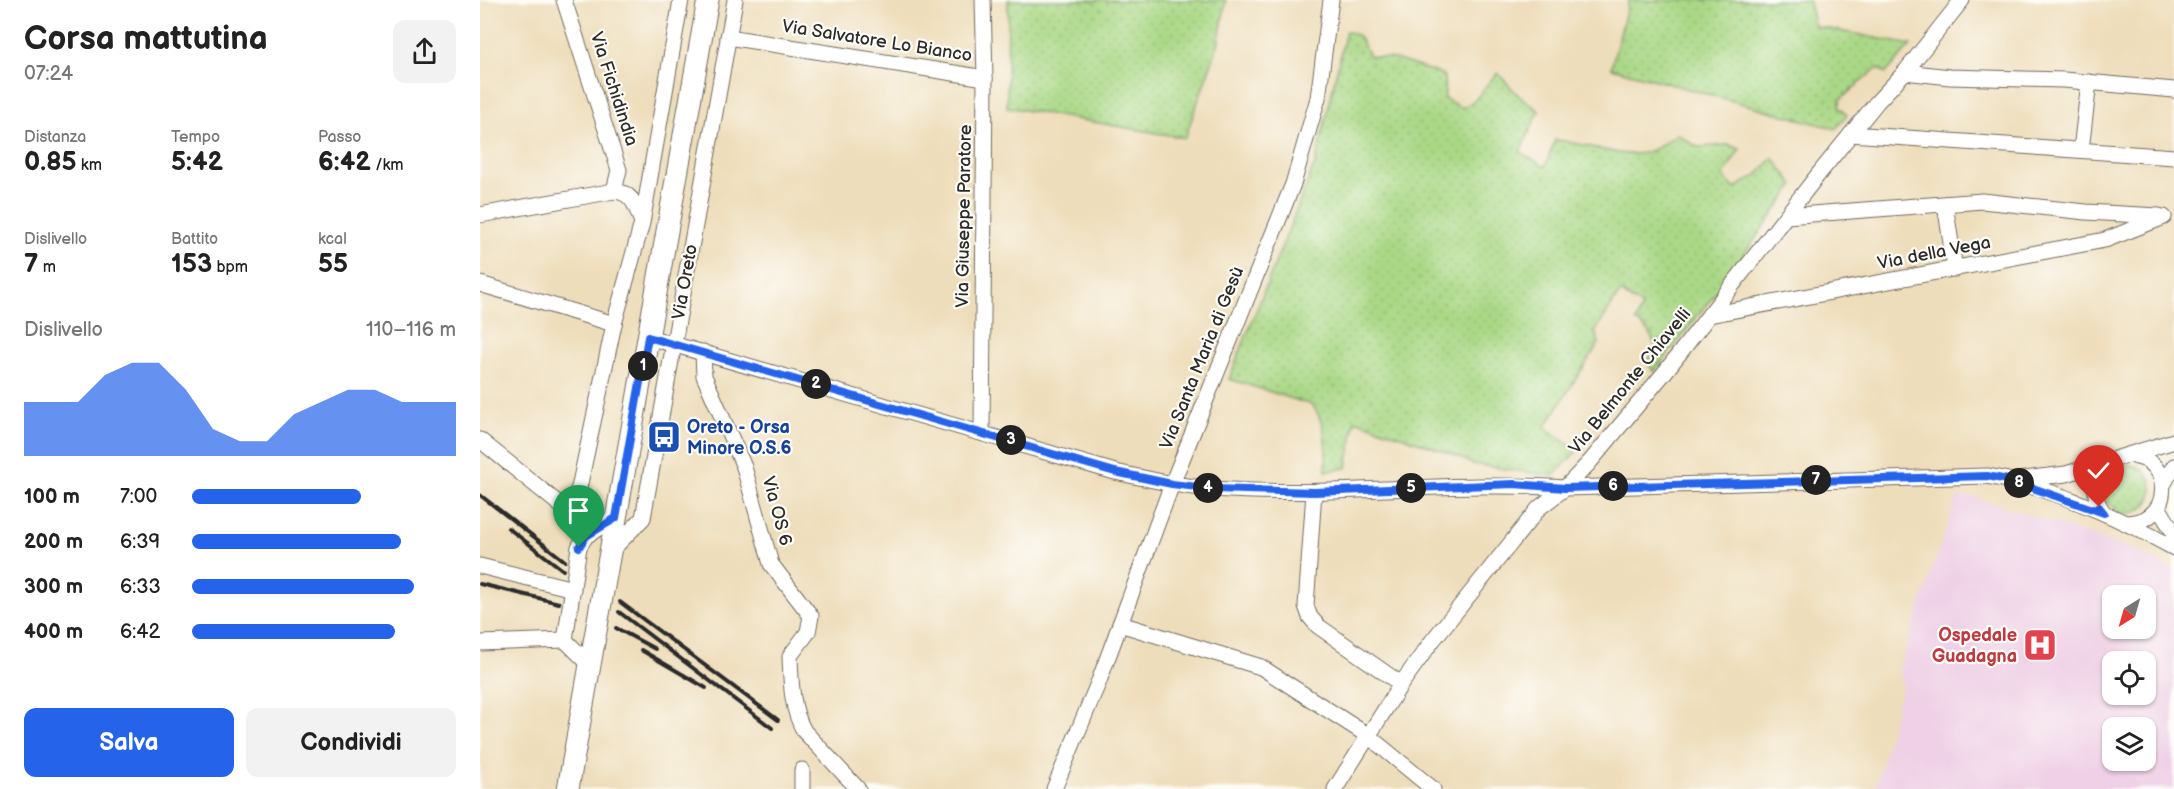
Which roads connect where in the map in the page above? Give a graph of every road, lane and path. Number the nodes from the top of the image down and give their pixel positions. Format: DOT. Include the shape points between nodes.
graph roads {
  1 [pos="564,0"];
  2 [pos="681,0"];
  3 [pos="708,0"];
  4 [pos="735,0"];
  5 [pos="983,0"];
  6 [pos="1331,0"];
  7 [pos="1962,0"];
  8 [pos="728,37"];
  9 [pos="1905,72"];
  10 [pos="985,78"];
  11 [pos="2089,82"];
  12 [pos="2174,90"];
  13 [pos="1851,134"];
  14 [pos="2082,150"];
  15 [pos="2174,157"];
  16 [pos="614,191"];
  17 [pos="1945,204"];
  18 [pos="480,215"];
  19 [pos="1786,216"];
  20 [pos="2169,217"];
  21 [pos="642,224"];
  22 [pos="1955,268"];
  23 [pos="480,284"];
  24 [pos="1709,315"];
  25 [pos="614,324"];
  26 [pos="648,337"];
  27 [pos="674,344"];
  28 [pos="703,352"];
  29 [pos="982,432"];
  30 [pos="480,440"];
  31 [pos="2174,441"];
  32 [pos="2130,455"];
  33 [pos="2109,461"];
  34 [pos="2174,466"];
  35 [pos="2013,481"];
  36 [pos="1172,484"];
  37 [pos="2163,485"];
  38 [pos="1565,488"];
  39 [pos="1314,492"];
  40 [pos="2158,507"];
  41 [pos="564,508"];
  42 [pos="2104,513"];
  43 [pos="616,518"];
  44 [pos="2126,523"];
  45 [pos="592,532"];
  46 [pos="2174,533"];
  47 [pos="2174,548"];
  48 [pos="610,552"];
  49 [pos="480,566"];
  50 [pos="573,589"];
  51 [pos="1120,624"];
  52 [pos="565,640"];
  53 [pos="480,643"];
  54 [pos="590,665"];
  55 [pos="1401,684"];
  56 [pos="1367,735"];
  57 [pos="802,770"];
  58 [pos="566,786"];
  59 [pos="802,789"];
  60 [pos="858,789"];
  61 [pos="1054,789"];
  62 [pos="1335,789"];
  63 [pos="1433,789"];
  1 -- 16 [label="street, Via Fichidindia" via="619,170"];
  2 -- 21 [label="street"];
  3 -- 26 [label="street, Via Oreto"];
  4 -- 8 [label="street, Via Oreto"];
  5 -- 10 [label="street, Via Giuseppe Paratore"];
  6 -- 36 [label="street, Via Santa Maria di Gesù" via="1318,98 1293,184"];
  7 -- 9 [label="street, Via Belmonte Chiavelli"];
  8 -- 10 [label="street, Via Salvatore Lo Bianco"];
  8 -- 27 [label="street, Via Oreto"];
  9 -- 11 [label="street"];
  9 -- 13 [label="street, Via Belmonte Chiavelli"];
  10 -- 29 [label="street, Via Giuseppe Paratore"];
  11 -- 12 [label="street"];
  11 -- 14 [label="street"];
  13 -- 14 [label="street"];
  13 -- 19 [label="street, Via Belmonte Chiavelli"];
  14 -- 15 [label="street"];
  16 -- 18 [label="street"];
  16 -- 21 [label="street" via="629,196 636,204"];
  17 -- 19 [label="street"];
  17 -- 20 [label="street" via="1982,201"];
  17 -- 22 [label="street"];
  19 -- 24 [label="street, Via Belmonte Chiavelli"];
  20 -- 22 [label="street, Via della Vega" via="2105,240"];
  21 -- 25 [label="street"];
  22 -- 24 [label="street, Via della Vega"];
  23 -- 25 [label="street"];
  24 -- 38 [label="street, Via Belmonte Chiavelli" via="1620,427"];
  25 -- 41 [label="street" via="579,488"];
  26 -- 27 [label="street"];
  26 -- 43 [label="street, Via Oreto"];
  27 -- 28 [label="street"];
  27 -- 48 [label="street, Via Oreto" via="643,518"];
  28 -- 29 [label="street"];
  28 -- 60 [label="street, Via OS 6" via="704,376 744,467 771,564 811,616 808,632 790,656 797,716 804,731"];
  29 -- 36 [label="street" via="1115,472"];
  30 -- 41 [label="street"];
  31 -- 32 [label="street"];
  32 -- 33 [label="street"];
  32 -- 37 [label="street" via="2148,461"];
  33 -- 35 [label="street" via="2066,474"];
  33 -- 42 [label="street" via="2098,475 2095,489"];
  34 -- 37 [label="street"];
  35 -- 38 [label="street" via="1965,476"];
  35 -- 42 [label="street"];
  36 -- 39 [label="street"];
  36 -- 51 [label="street, Via Santa Maria di Gesù"];
  37 -- 40 [label="street"];
  38 -- 39 [label="street" via="1514,484"];
  38 -- 55 [label="street, Via Belmonte Chiavelli" via="1539,508"];
  39 -- 55 [label="street" via="1306,606 1310,617"];
  40 -- 44 [label="street" via="2150,517"];
  40 -- 46 [label="street"];
  41 -- 45 [label="street" via="579,528"];
  42 -- 44 [label="street"];
  43 -- 45 [label="street"];
  43 -- 48 [label="street, Via Oreto"];
  44 -- 47 [label="street"];
  45 -- 50 [label="street" via="579,547"];
  48 -- 54 [label="street, Via Oreto"];
  49 -- 50 [label="street"];
  50 -- 52 [label="street"];
  51 -- 56 [label="street" via="1262,668"];
  51 -- 61 [label="street, Via Santa Maria di Gesù"];
  52 -- 53 [label="street"];
  52 -- 54 [label="street"];
  54 -- 58 [label="street, Via Oreto"];
  55 -- 56 [label="street, Via Belmonte Chiavelli"];
  56 -- 62 [label="street, Via Belmonte Chiavelli"];
  56 -- 63 [label="street"];
  57 -- 59 [label="street"];
}
